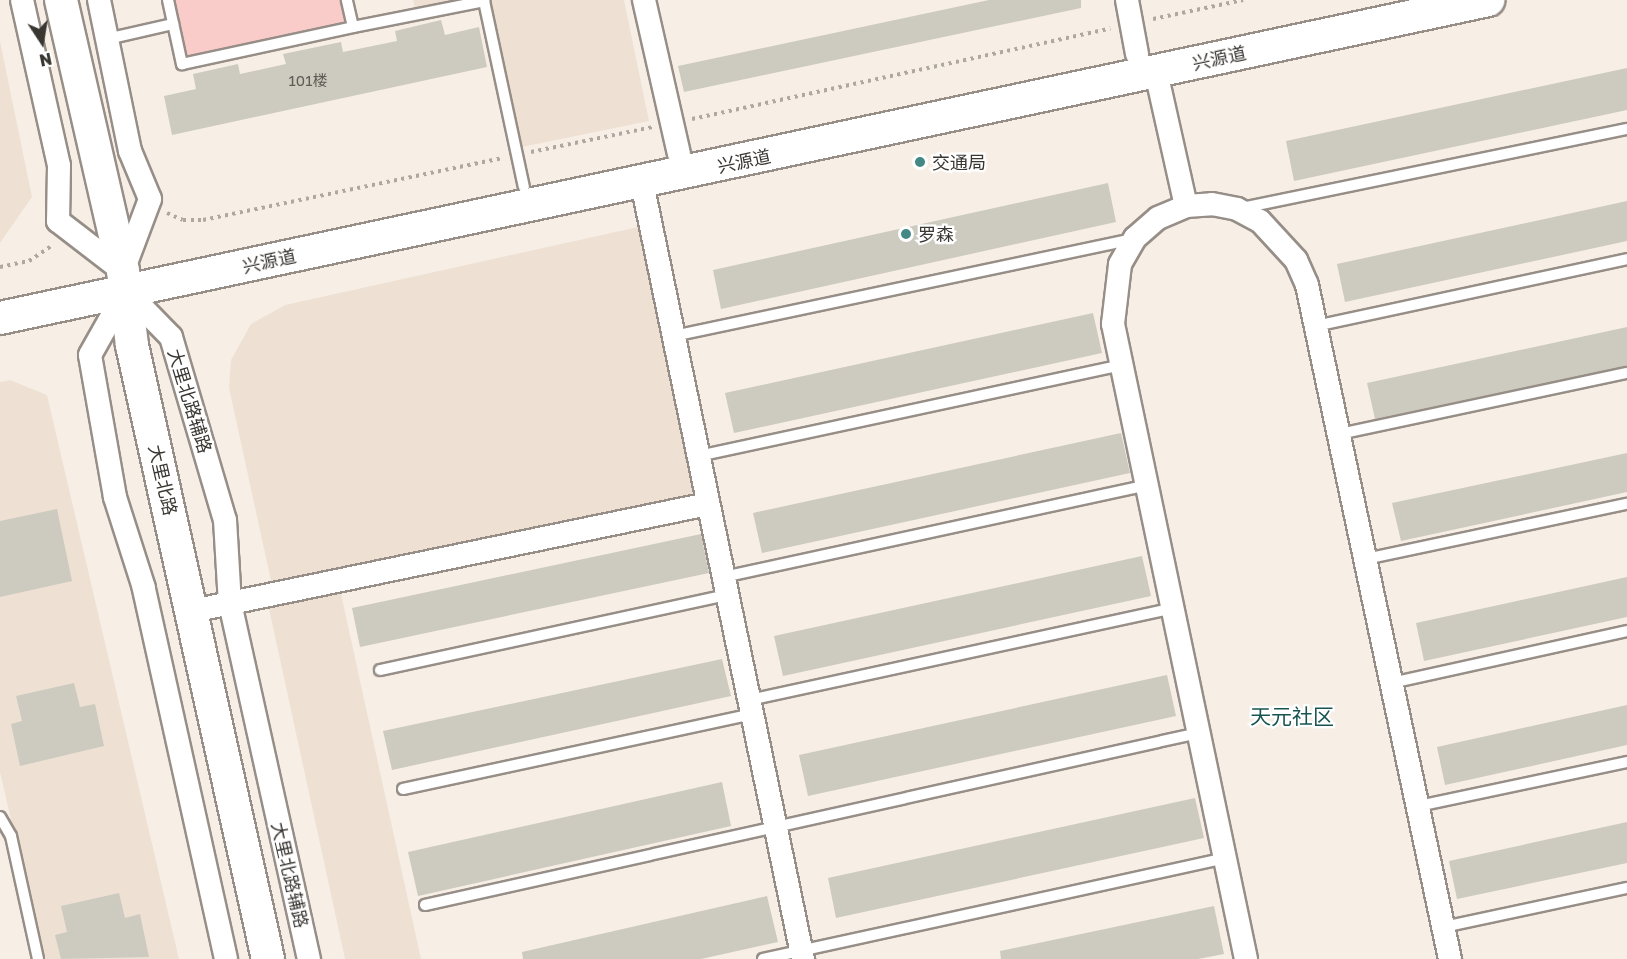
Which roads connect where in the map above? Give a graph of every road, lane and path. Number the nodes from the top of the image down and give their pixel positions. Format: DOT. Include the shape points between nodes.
graph roads {
  1 [pos="22,0"];
  2 [pos="61,0"];
  3 [pos="99,0"];
  4 [pos="168,0"];
  5 [pos="347,0"];
  6 [pos="484,0"];
  7 [pos="644,0"];
  8 [pos="1127,0"];
  9 [pos="1243,0"];
  10 [pos="1385,0"];
  11 [pos="1488,0"];
  12 [pos="173,24"];
  13 [pos="353,27"];
  14 [pos="107,39"];
  15 [pos="1142,50"];
  16 [pos="672,123"];
  17 [pos="1627,129"];
  18 [pos="679,154"];
  19 [pos="518,155"];
  20 [pos="642,183"];
  21 [pos="525,187"];
  22 [pos="150,199"];
  23 [pos="1186,206"];
  24 [pos="1237,209"];
  25 [pos="58,221"];
  26 [pos="1135,238"];
  27 [pos="1627,260"];
  28 [pos="0,267"];
  29 [pos="124,281"];
  30 [pos="0,296"];
  31 [pos="0,318"];
  32 [pos="1316,326"];
  33 [pos="673,336"];
  34 [pos="1122,365"];
  35 [pos="1627,373"];
  36 [pos="1339,435"];
  37 [pos="698,456"];
  38 [pos="1147,485"];
  39 [pos="708,504"];
  40 [pos="1627,504"];
  41 [pos="1365,559"];
  42 [pos="725,586"];
  43 [pos="230,603"];
  44 [pos="1173,608"];
  45 [pos="192,611"];
  46 [pos="1627,631"];
  47 [pos="380,670"];
  48 [pos="1391,683"];
  49 [pos="751,707"];
  50 [pos="1198,733"];
  51 [pos="1627,762"];
  52 [pos="403,789"];
  53 [pos="1418,806"];
  54 [pos="0,817"];
  55 [pos="776,827"];
  56 [pos="1225,858"];
  57 [pos="1627,888"];
  58 [pos="425,905"];
  59 [pos="1443,927"];
  60 [pos="803,955"];
  61 [pos="38,959"];
  62 [pos="226,959"];
  63 [pos="268,959"];
  64 [pos="309,959"];
  65 [pos="763,959"];
  66 [pos="1246,959"];
  67 [pos="1450,959"];
  1 -- 25 [label="street" via="59,166"];
  2 -- 29 [label="main road, 大里北路"];
  3 -- 14 [label="street"];
  4 -- 12 [label="lane"];
  5 -- 13 [label="lane"];
  6 -- 13 [label="lane"];
  6 -- 19 [label="lane"];
  7 -- 16 [label="street"];
  8 -- 15 [label="street"];
  9 -- 15 [label="path"];
  10 -- 15 [label="main road, 兴源道"];
  11 -- 15 [label="main road, 兴源道"];
  12 -- 13 [label="lane" via="182,64"];
  12 -- 14 [label="lane"];
  14 -- 22 [label="street" via="130,151"];
  15 -- 16 [label="path"];
  15 -- 18 [label="main road, 兴源道"];
  15 -- 20 [label="main road, 兴源道"];
  15 -- 23 [label="street"];
  16 -- 18 [label="street"];
  16 -- 19 [label="path"];
  17 -- 24 [label="lane"];
  18 -- 21 [label="main road, 兴源道"];
  19 -- 21 [label="lane"];
  19 -- 22 [label="path" via="203,220 183,220 163,211"];
  20 -- 29 [label="main road, 兴源道"];
  20 -- 33 [label="street"];
  21 -- 29 [label="main road, 兴源道"];
  22 -- 29 [label="street"];
  23 -- 24 [label="street" via="1212,204"];
  23 -- 26 [label="street" via="1158,218"];
  24 -- 32 [label="street" via="1260,221 1296,260 1307,285"];
  25 -- 28 [label="path" via="55,243 45,254"];
  25 -- 29 [label="street, 大里北路辅路"];
  26 -- 33 [label="lane"];
  26 -- 34 [label="street" via="1120,264 1114,294 1113,324"];
  27 -- 32 [label="lane"];
  29 -- 30 [label="main road, 兴源道"];
  29 -- 31 [label="main road, 兴源道"];
  29 -- 43 [label="street, 大里北路辅路" via="171,337 225,520"];
  29 -- 45 [label="main road, 大里北路" via="132,345"];
  29 -- 62 [label="street" via="90,355 115,497 144,588"];
  32 -- 36 [label="street"];
  33 -- 37 [label="street"];
  34 -- 37 [label="lane"];
  34 -- 38 [label="street"];
  35 -- 36 [label="lane"];
  36 -- 41 [label="street"];
  37 -- 39 [label="street"];
  38 -- 42 [label="lane"];
  38 -- 44 [label="street"];
  39 -- 42 [label="street"];
  39 -- 43 [label="street"];
  40 -- 41 [label="lane"];
  41 -- 48 [label="street"];
  42 -- 47 [label="lane"];
  42 -- 49 [label="street"];
  43 -- 45 [label="street"];
  43 -- 64 [label="street, 大里北路辅路"];
  44 -- 49 [label="lane"];
  44 -- 50 [label="street"];
  45 -- 63 [label="main road, 大里北路"];
  46 -- 48 [label="lane"];
  48 -- 53 [label="street"];
  49 -- 52 [label="lane"];
  49 -- 55 [label="street"];
  50 -- 55 [label="lane"];
  50 -- 56 [label="street"];
  51 -- 53 [label="lane"];
  53 -- 59 [label="street"];
  54 -- 61 [label="lane" via="11,836"];
  55 -- 58 [label="lane"];
  55 -- 60 [label="street"];
  56 -- 60 [label="lane"];
  56 -- 66 [label="street"];
  57 -- 59 [label="lane"];
  59 -- 67 [label="street"];
  60 -- 65 [label="lane"];
}
